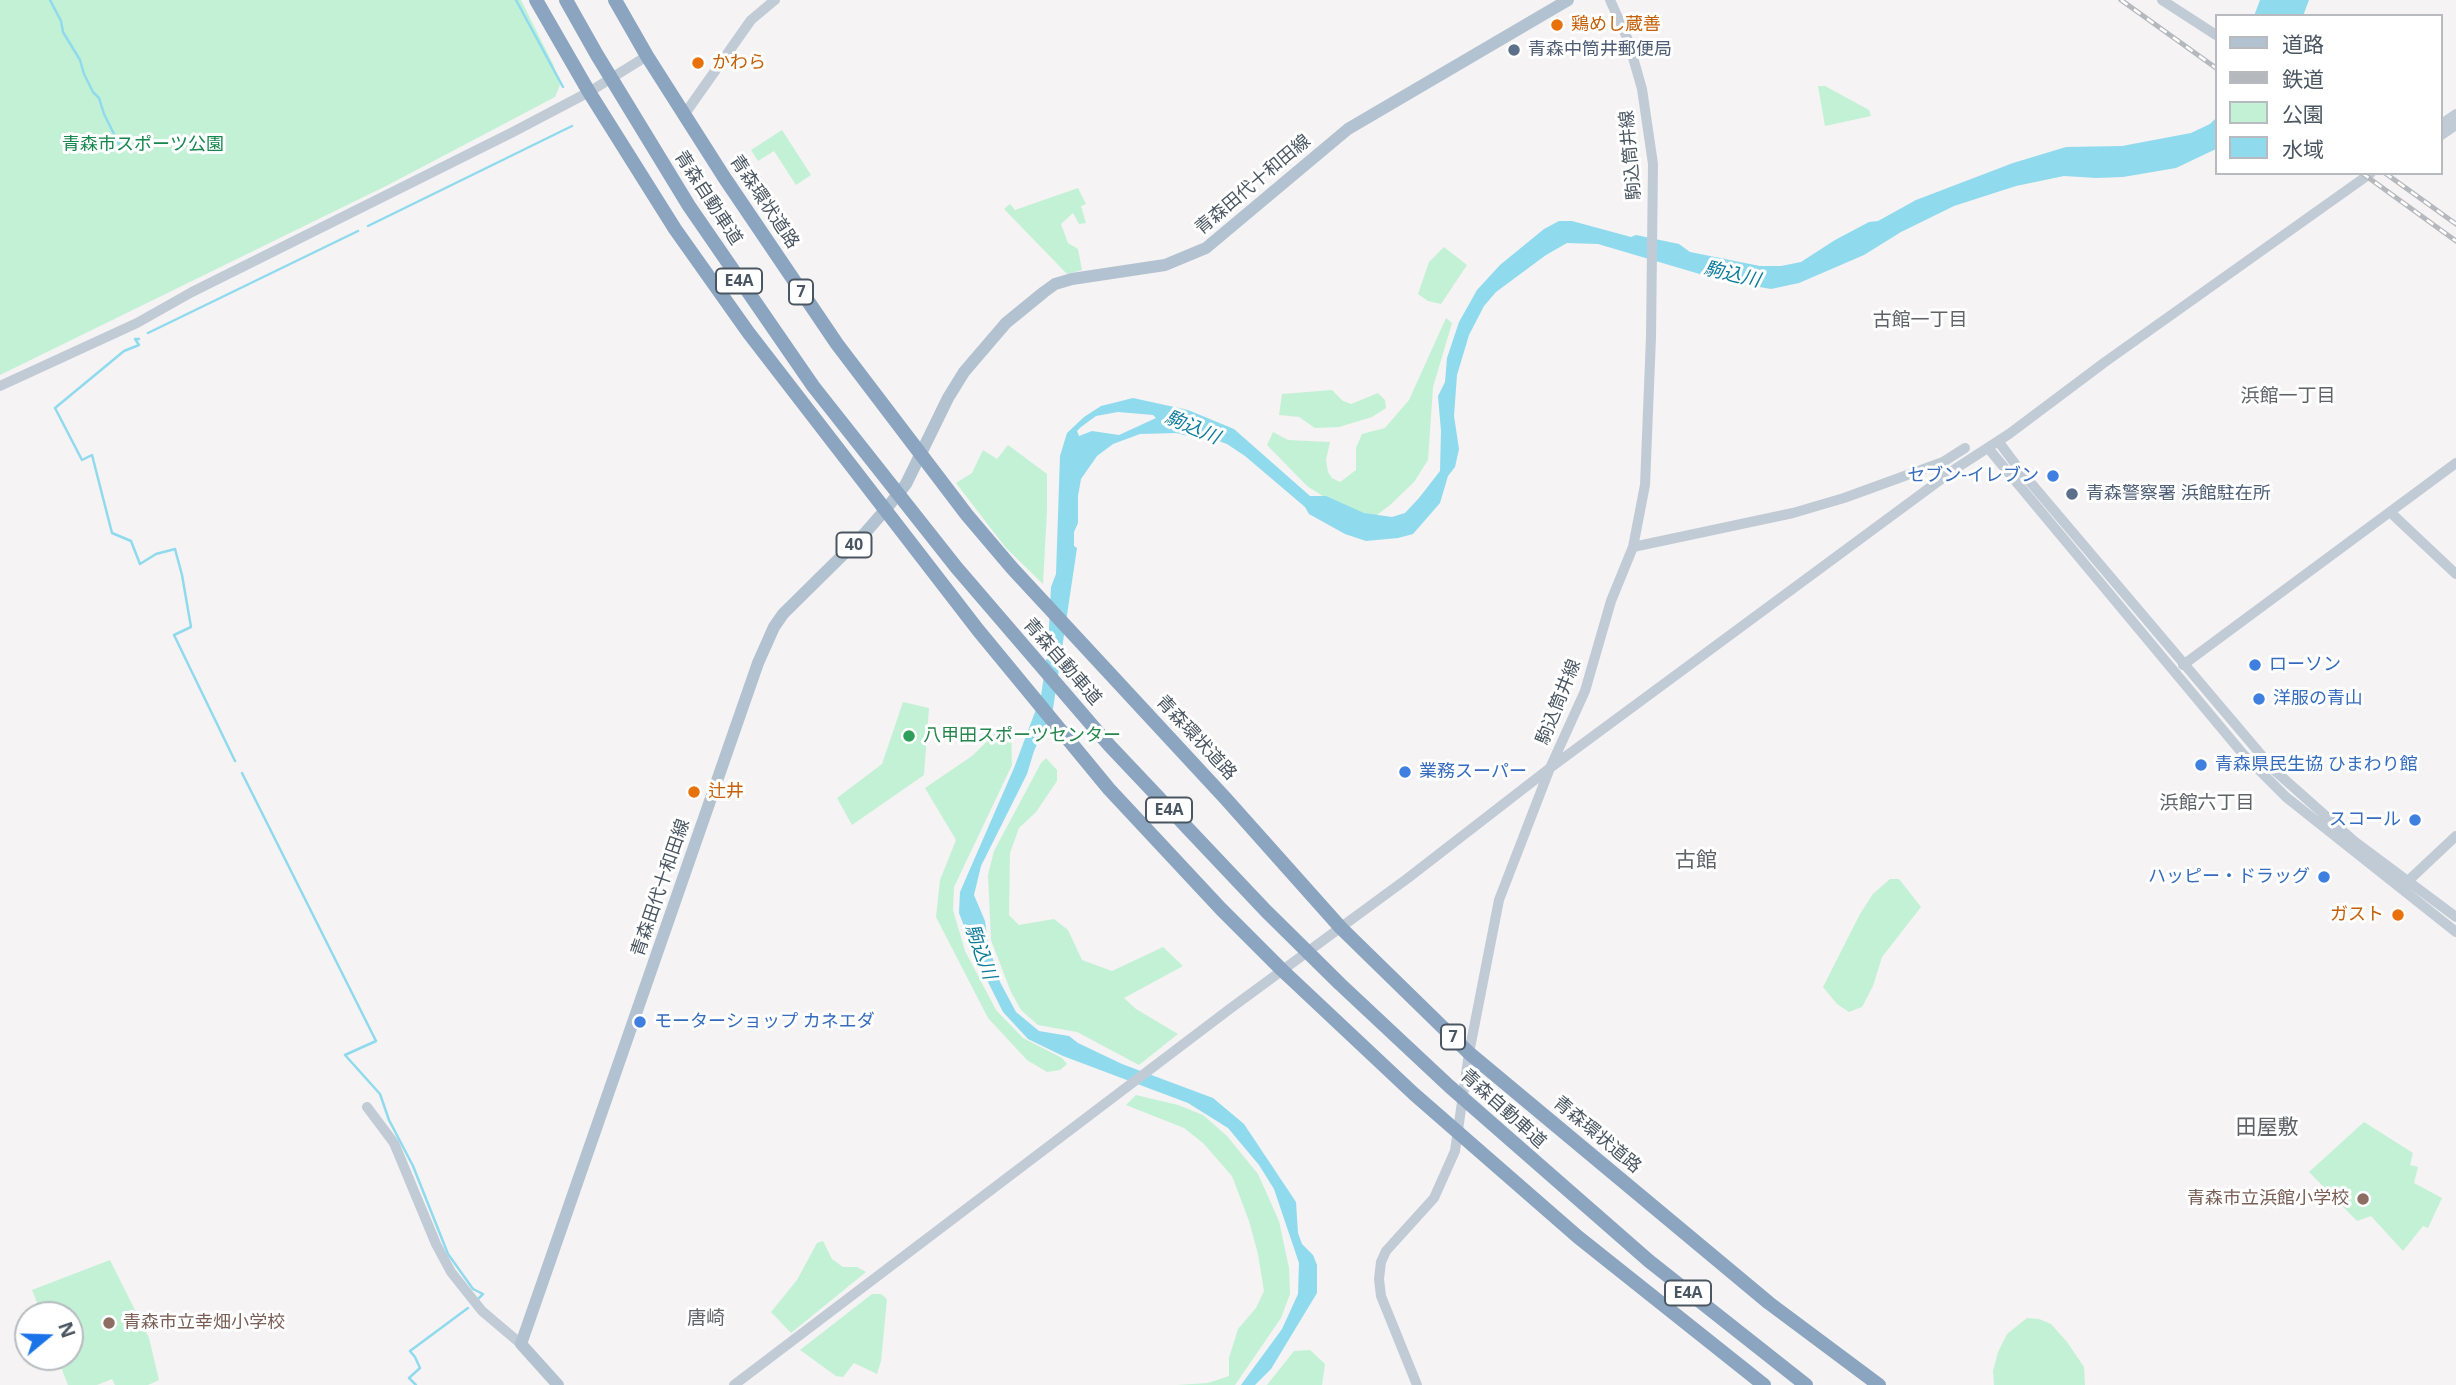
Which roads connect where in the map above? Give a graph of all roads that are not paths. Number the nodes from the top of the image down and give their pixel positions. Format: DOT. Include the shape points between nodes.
graph roads {
  1 [pos="536,0"];
  2 [pos="566,0"];
  3 [pos="615,0"];
  4 [pos="775,0"];
  5 [pos="1568,0"];
  6 [pos="1610,0"];
  7 [pos="2162,0"];
  8 [pos="2214,34"];
  9 [pos="647,56"];
  10 [pos="589,92"];
  11 [pos="684,115"];
  12 [pos="2368,175"];
  13 [pos="0,386"];
  14 [pos="1998,441"];
  15 [pos="1965,448"];
  16 [pos="1987,448"];
  17 [pos="922,455"];
  18 [pos="2456,463"];
  19 [pos="886,509"];
  20 [pos="2390,512"];
  21 [pos="1633,547"];
  22 [pos="2456,574"];
  23 [pos="2183,665"];
  24 [pos="1550,768"];
  25 [pos="2456,836"];
  26 [pos="2408,881"];
  27 [pos="2456,917"];
  28 [pos="1341,928"];
  29 [pos="2456,932"];
  30 [pos="1282,970"];
  31 [pos="1469,1053"];
  32 [pos="367,1107"];
  33 [pos="1459,1133"];
  34 [pos="521,1344"];
  35 [pos="558,1385"];
  36 [pos="734,1385"];
  37 [pos="1417,1385"];
  38 [pos="1764,1385"];
  39 [pos="1806,1385"];
  40 [pos="1879,1385"];
  1 -- 10 [label="highway"];
  2 -- 39 [label="highway, 青森自動車道 / E4A" via="689,206 813,386 956,567 1075,707 1266,911 1449,1086 1649,1261"];
  3 -- 9 [label="highway, 青森環状道路 / 7"];
  4 -- 11 [label="street" via="751,20"];
  5 -- 17 [label="main road, 青森田代十和田線 / 40" via="1348,129 1206,248 1165,265 1052,286 1006,323 964,372"];
  6 -- 21 [label="street, 駒込筒井線" via="1628,40 1644,101 1653,164 1646,468"];
  7 -- 8 [label="street"];
  9 -- 10 [label="street"];
  9 -- 11 [label="highway, 青森環状道路 / 7"];
  10 -- 13 [label="street" via="136,323"];
  10 -- 19 [label="highway" via="715,287"];
  11 -- 17 [label="highway, 青森環状道路 / 7" via="830,334"];
  12 -- 14 [label="street"];
  14 -- 16 [label="street"];
  14 -- 23 [label="street"];
  15 -- 21 [label="street" via="1943,462 1844,498"];
  16 -- 24 [label="street"];
  16 -- 29 [label="street" via="2243,754 2286,797"];
  17 -- 19 [label="main road, 青森田代十和田線 / 40"];
  17 -- 28 [label="highway, 青森環状道路 / 7" via="1012,568"];
  18 -- 20 [label="street"];
  19 -- 30 [label="highway" via="1059,730"];
  19 -- 34 [label="main road, 青森田代十和田線 / 40" via="791,604 765,644"];
  20 -- 22 [label="street"];
  20 -- 23 [label="street"];
  21 -- 24 [label="street, 駒込筒井線" via="1611,601 1585,691"];
  23 -- 26 [label="street" via="2274,770"];
  24 -- 28 [label="street"];
  24 -- 31 [label="street, 駒込筒井線" via="1499,900"];
  25 -- 26 [label="street"];
  26 -- 27 [label="street"];
  28 -- 30 [label="street"];
  28 -- 31 [label="highway, 青森環状道路 / 7"];
  30 -- 33 [label="highway"];
  30 -- 36 [label="street"];
  31 -- 33 [label="street, 駒込筒井線"];
  31 -- 40 [label="highway, 青森環状道路 / 7" via="1769,1303"];
  32 -- 34 [label="street" via="394,1143 451,1272 474,1303"];
  33 -- 37 [label="street, 駒込筒井線" via="1439,1189 1386,1251 1379,1269 1381,1296"];
  33 -- 38 [label="highway" via="1602,1258"];
  34 -- 35 [label="main road"];
}
